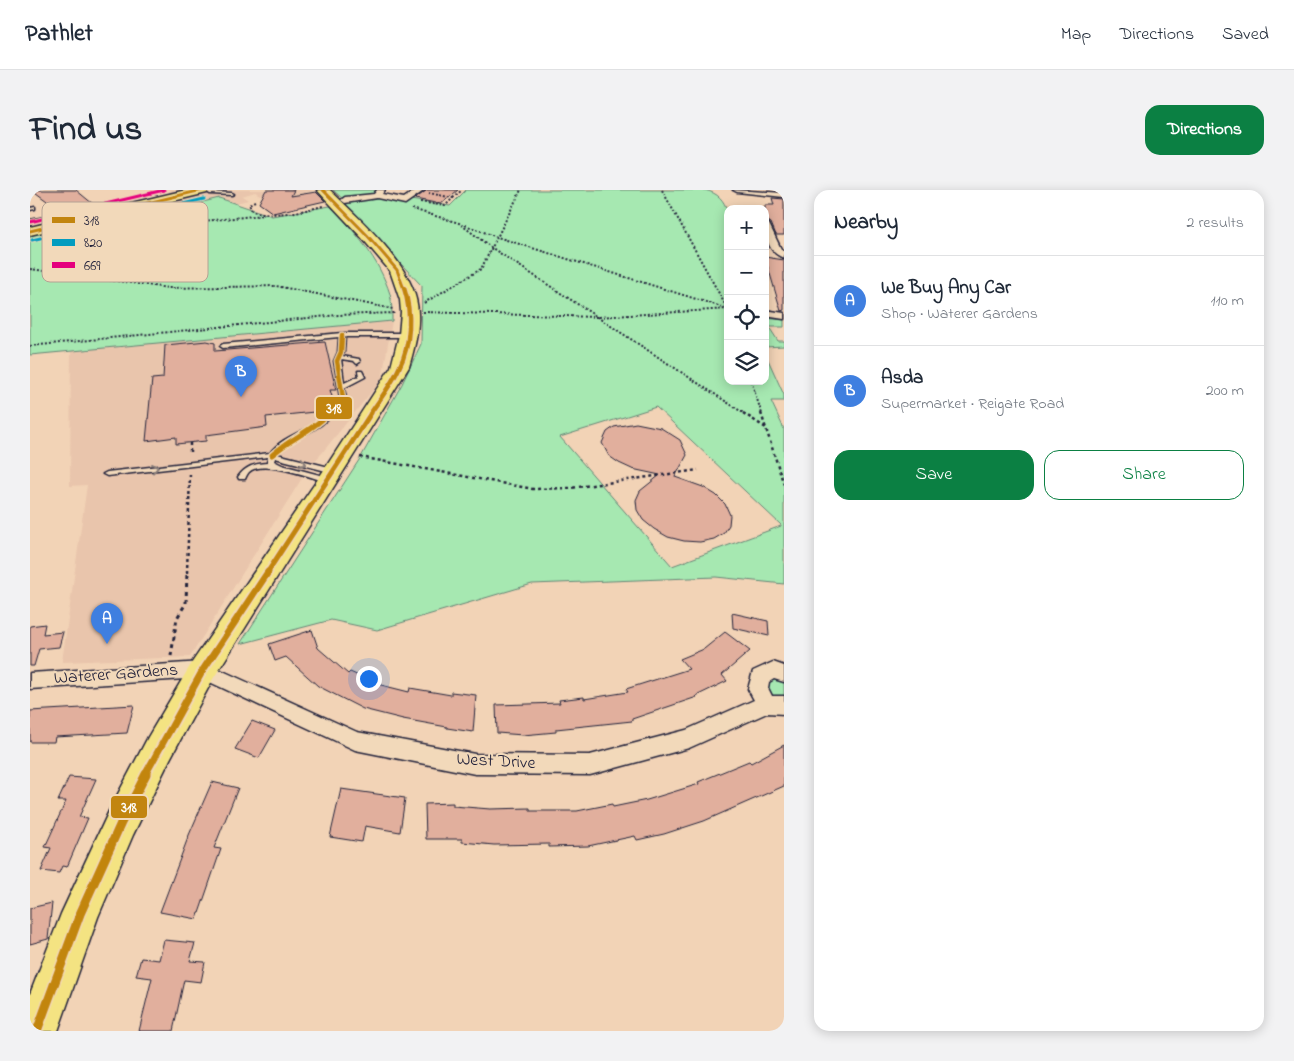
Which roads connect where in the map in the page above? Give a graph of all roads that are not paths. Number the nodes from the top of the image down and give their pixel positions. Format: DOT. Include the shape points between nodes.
graph roads {
  1 [pos="182,190"];
  2 [pos="202,190"];
  3 [pos="206,190"];
  4 [pos="323,190"];
  5 [pos="351,190"];
  6 [pos="737,190"];
  7 [pos="420,191"];
  8 [pos="379,193"];
  9 [pos="232,194"];
  10 [pos="784,195"];
  11 [pos="340,201"];
  12 [pos="133,202"];
  13 [pos="152,202"];
  14 [pos="762,202"];
  15 [pos="784,203"];
  16 [pos="769,233"];
  17 [pos="784,255"];
  18 [pos="769,314"];
  19 [pos="784,316"];
  20 [pos="408,334"];
  21 [pos="342,335"];
  22 [pos="223,346"];
  23 [pos="338,357"];
  24 [pos="357,362"];
  25 [pos="360,372"];
  26 [pos="343,386"];
  27 [pos="272,455"];
  28 [pos="237,457"];
  29 [pos="280,467"];
  30 [pos="336,468"];
  31 [pos="248,469"];
  32 [pos="107,474"];
  33 [pos="242,477"];
  34 [pos="203,670"];
  35 [pos="784,674"];
  36 [pos="30,681"];
  37 [pos="775,705"];
  38 [pos="37,1031"];
  1 -- 12 [label="highway"];
  2 -- 13 [label="highway"];
  3 -- 9 [label="lane"];
  4 -- 11 [label="highway"];
  5 -- 11 [label="street"];
  6 -- 10 [label="street"];
  7 -- 8 [label="street" via="406,200"];
  8 -- 11 [label="street"];
  11 -- 20 [label="highway" via="397,270 408,300"];
  14 -- 15 [label="street"];
  16 -- 17 [label="street" via="777,251"];
  18 -- 19 [label="street"];
  20 -- 21 [label="lane"];
  20 -- 30 [label="highway" via="400,366"];
  21 -- 22 [label="lane"];
  21 -- 23 [label="lane"];
  23 -- 24 [label="lane"];
  23 -- 26 [label="lane" via="336,361"];
  25 -- 26 [label="lane" via="362,377"];
  26 -- 27 [label="lane" via="343,398 336,409"];
  27 -- 28 [label="lane"];
  27 -- 29 [label="lane" via="270,462"];
  27 -- 30 [label="lane, one-way"];
  28 -- 31 [label="lane"];
  32 -- 28 [label="lane, one-way"];
  29 -- 30 [label="lane"];
  29 -- 31 [label="lane" via="261,465"];
  30 -- 34 [label="highway"];
  31 -- 33 [label="lane"];
  34 -- 36 [label="street, Waterer Gardens"];
  34 -- 37 [label="street, West Drive" via="355,741 475,764 590,765 689,739"];
  34 -- 38 [label="highway" via="121,823 80,914"];
  35 -- 37 [label="street, West Drive" via="773,670 760,677 758,689"];
}
